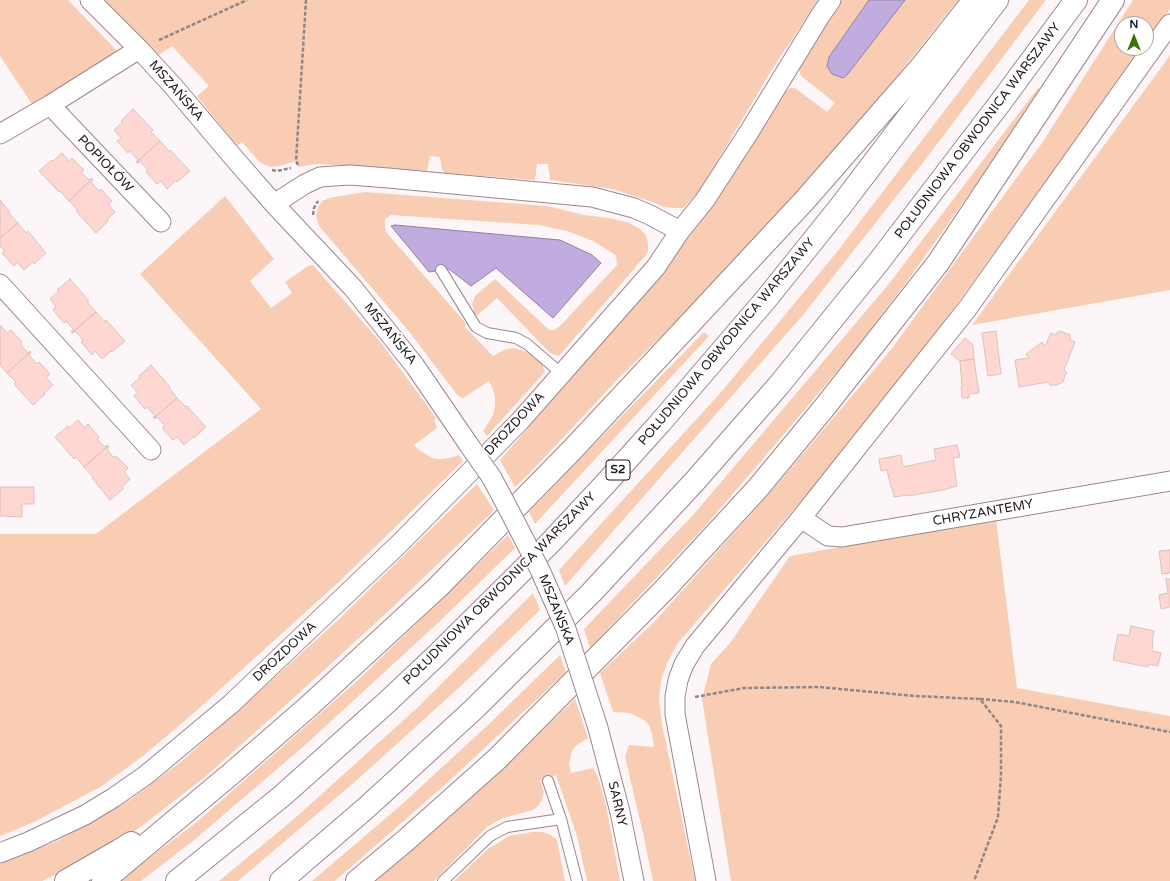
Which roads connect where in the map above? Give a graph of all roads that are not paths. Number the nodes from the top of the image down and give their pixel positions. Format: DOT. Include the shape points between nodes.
graph roads {
  1 [pos="90,0"];
  2 [pos="831,0"];
  3 [pos="974,0"];
  4 [pos="997,0"];
  5 [pos="1076,0"];
  6 [pos="1113,0"];
  7 [pos="1170,24"];
  8 [pos="139,49"];
  9 [pos="50,105"];
  10 [pos="0,134"];
  11 [pos="274,204"];
  12 [pos="161,222"];
  13 [pos="680,231"];
  14 [pos="441,270"];
  15 [pos="0,284"];
  16 [pos="562,374"];
  17 [pos="151,450"];
  18 [pos="1170,481"];
  19 [pos="801,518"];
  20 [pos="598,728"];
  21 [pos="232,773"];
  22 [pos="548,781"];
  23 [pos="561,819"];
  24 [pos="0,853"];
  25 [pos="66,881"];
  26 [pos="102,881"];
  27 [pos="177,881"];
  28 [pos="280,881"];
  29 [pos="357,881"];
  30 [pos="443,881"];
  31 [pos="576,881"];
  32 [pos="634,881"];
  33 [pos="706,881"];
  1 -- 8 [label="street, MSZAŃSKA"];
  2 -- 13 [label="street, DROZDOWA" via="705,200"];
  3 -- 21 [label="highway" via="921,67 805,200 572,450 438,587"];
  4 -- 27 [label="highway, POŁUDNIOWA OBWODNICA WARSZAWY / S2" via="840,207 767,298 666,417 601,488 545,548 386,703 282,796"];
  5 -- 28 [label="highway, POŁUDNIOWA OBWODNICA WARSZAWY" via="991,116 872,270 779,385 695,481 592,592 474,710"];
  6 -- 29 [label="highway" via="938,264 758,488 665,589 497,758"];
  7 -- 19 [label="street" via="967,309"];
  8 -- 9 [label="street"];
  8 -- 11 [label="street, MSZAŃSKA"];
  9 -- 10 [label="street"];
  9 -- 12 [label="street, POPIOŁÓW"];
  11 -- 13 [label="street" via="320,177 350,175 592,197 634,208"];
  11 -- 20 [label="street, MSZAŃSKA, bridge" via="353,288 415,366 492,478 540,570 566,629"];
  13 -- 16 [label="street, DROZDOWA" via="656,267"];
  14 -- 16 [label="lane" via="476,327 487,333 516,338 527,344"];
  15 -- 17 [label="street"];
  16 -- 24 [label="street, DROZDOWA" via="520,421 399,544 230,704 146,775 113,798 85,815"];
  18 -- 19 [label="street, CHRYZANTEMY" via="842,537 828,536"];
  19 -- 33 [label="street" via="695,646 678,680 675,714"];
  20 -- 32 [label="street, SARNY" via="620,812"];
  21 -- 25 [label="highway" via="120,850"];
  21 -- 26 [label="highway"];
  22 -- 23 [label="lane"];
  23 -- 30 [label="lane" via="507,827 490,836"];
  23 -- 31 [label="lane"];
}
